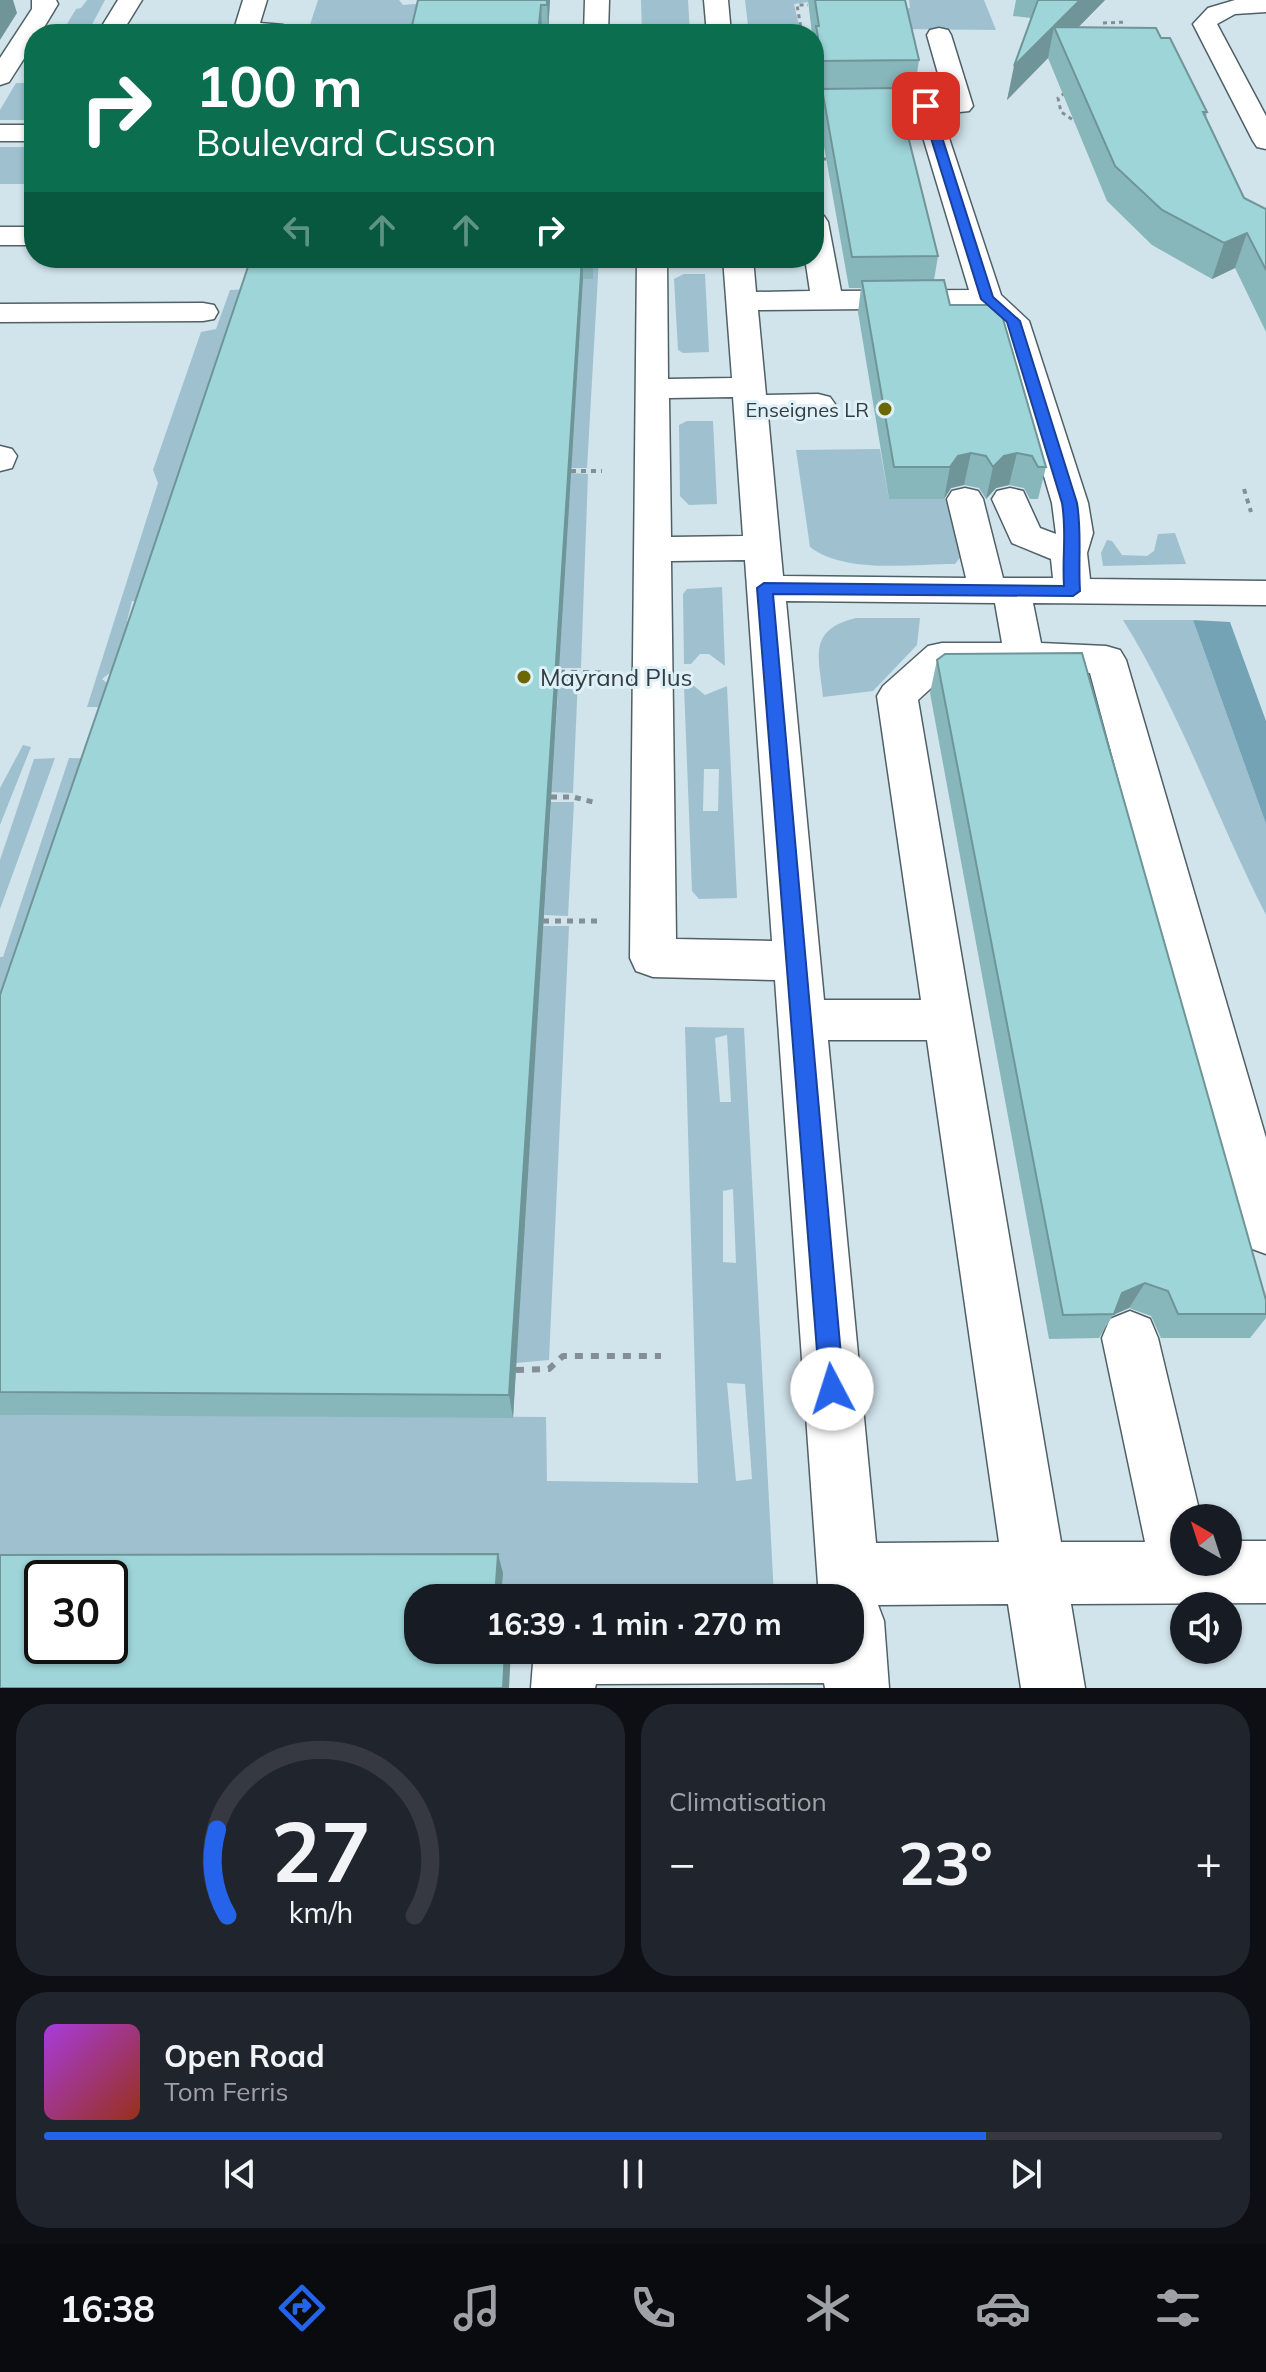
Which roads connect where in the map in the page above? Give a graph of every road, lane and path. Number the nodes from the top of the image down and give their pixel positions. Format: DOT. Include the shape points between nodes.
graph roads {
  1 [pos="44,0"];
  2 [pos="130,0"];
  3 [pos="255,0"];
  4 [pos="597,0"];
  5 [pos="716,0"];
  6 [pos="808,5"];
  7 [pos="1266,5"];
  8 [pos="1126,22"];
  9 [pos="1103,23"];
  10 [pos="34,24"];
  11 [pos="115,24"];
  12 [pos="248,24"];
  13 [pos="596,24"];
  14 [pos="718,24"];
  15 [pos="800,24"];
  16 [pos="939,35"];
  17 [pos="24,40"];
  18 [pos="0,77"];
  19 [pos="1065,93"];
  20 [pos="926,106"];
  21 [pos="824,107"];
  22 [pos="1080,125"];
  23 [pos="0,133"];
  24 [pos="24,133"];
  25 [pos="1266,141"];
  26 [pos="0,236"];
  27 [pos="24,236"];
  28 [pos="652,268"];
  29 [pos="822,268"];
  30 [pos="741,296"];
  31 [pos="987,299"];
  32 [pos="827,300"];
  33 [pos="203,312"];
  34 [pos="0,313"];
  35 [pos="813,330"];
  36 [pos="652,389"];
  37 [pos="748,396"];
  38 [pos="818,404"];
  39 [pos="571,471"];
  40 [pos="588,471"];
  41 [pos="1244,489"];
  42 [pos="965,499"];
  43 [pos="1010,499"];
  44 [pos="1251,512"];
  45 [pos="652,549"];
  46 [pos="1069,553"];
  47 [pos="763,568"];
  48 [pos="1000,591"];
  49 [pos="1073,591"];
  50 [pos="1266,593"];
  51 [pos="1024,656"];
  52 [pos="559,672"];
  53 [pos="580,673"];
  54 [pos="551,797"];
  55 [pos="573,797"];
  56 [pos="568,920"];
  57 [pos="543,921"];
  58 [pos="796,961"];
  59 [pos="801,1020"];
  60 [pos="948,1020"];
  61 [pos="1266,1229"];
  62 [pos="1130,1338"];
  63 [pos="661,1356"];
  64 [pos="516,1370"];
  65 [pos="1170,1515"];
  66 [pos="1242,1572"];
  67 [pos="1266,1572"];
  68 [pos="1170,1573"];
  69 [pos="1035,1575"];
  70 [pos="849,1584"];
  71 [pos="864,1619"];
  72 [pos="564,1664"];
  73 [pos="563,1688"];
  74 [pos="1053,1688"];
  1 -- 10 [label="street"];
  2 -- 11 [label="street"];
  3 -- 12 [label="street"];
  4 -- 13 [label="street"];
  5 -- 14 [label="street"];
  6 -- 15 [label="path" via="797,5"];
  7 -- 25 [label="street" via="1226,9 1205,24"];
  8 -- 9 [label="path"];
  16 -- 20 [label="street" via="960,106"];
  17 -- 18 [label="street"];
  19 -- 22 [label="path" via="1058,98 1061,112"];
  20 -- 21 [label="street"];
  20 -- 31 [label="street"];
  23 -- 24 [label="street"];
  26 -- 27 [label="street"];
  28 -- 36 [label="street"];
  29 -- 32 [label="street"];
  30 -- 32 [label="street"];
  30 -- 35 [label="street"];
  30 -- 37 [label="street"];
  31 -- 32 [label="street"];
  31 -- 46 [label="street" via="1016,329 1070,503 1075,533"];
  33 -- 34 [label="street"];
  36 -- 37 [label="street"];
  36 -- 45 [label="street"];
  37 -- 38 [label="street"];
  37 -- 47 [label="street"];
  39 -- 40 [label="path"];
  41 -- 44 [label="path"];
  42 -- 48 [label="street"];
  43 -- 46 [label="street" via="1025,535"];
  45 -- 47 [label="street"];
  45 -- 58 [label="street" via="653,958"];
  46 -- 49 [label="street"];
  47 -- 48 [label="street"];
  47 -- 58 [label="street"];
  48 -- 49 [label="street"];
  48 -- 51 [label="street"];
  49 -- 50 [label="street"];
  51 -- 60 [label="street" via="942,656 897,696"];
  51 -- 61 [label="street" via="1106,660"];
  52 -- 53 [label="path"];
  54 -- 55 [label="path"];
  56 -- 57 [label="path"];
  58 -- 59 [label="street"];
  59 -- 60 [label="street"];
  59 -- 70 [label="street"];
  60 -- 69 [label="street"];
  62 -- 65 [label="street"];
  63 -- 64 [label="path" via="563,1356 549,1369"];
  66 -- 67 [label="street"];
  68 -- 69 [label="street"];
  69 -- 71 [label="street"];
  69 -- 74 [label="street"];
  72 -- 73 [label="street"];
}
